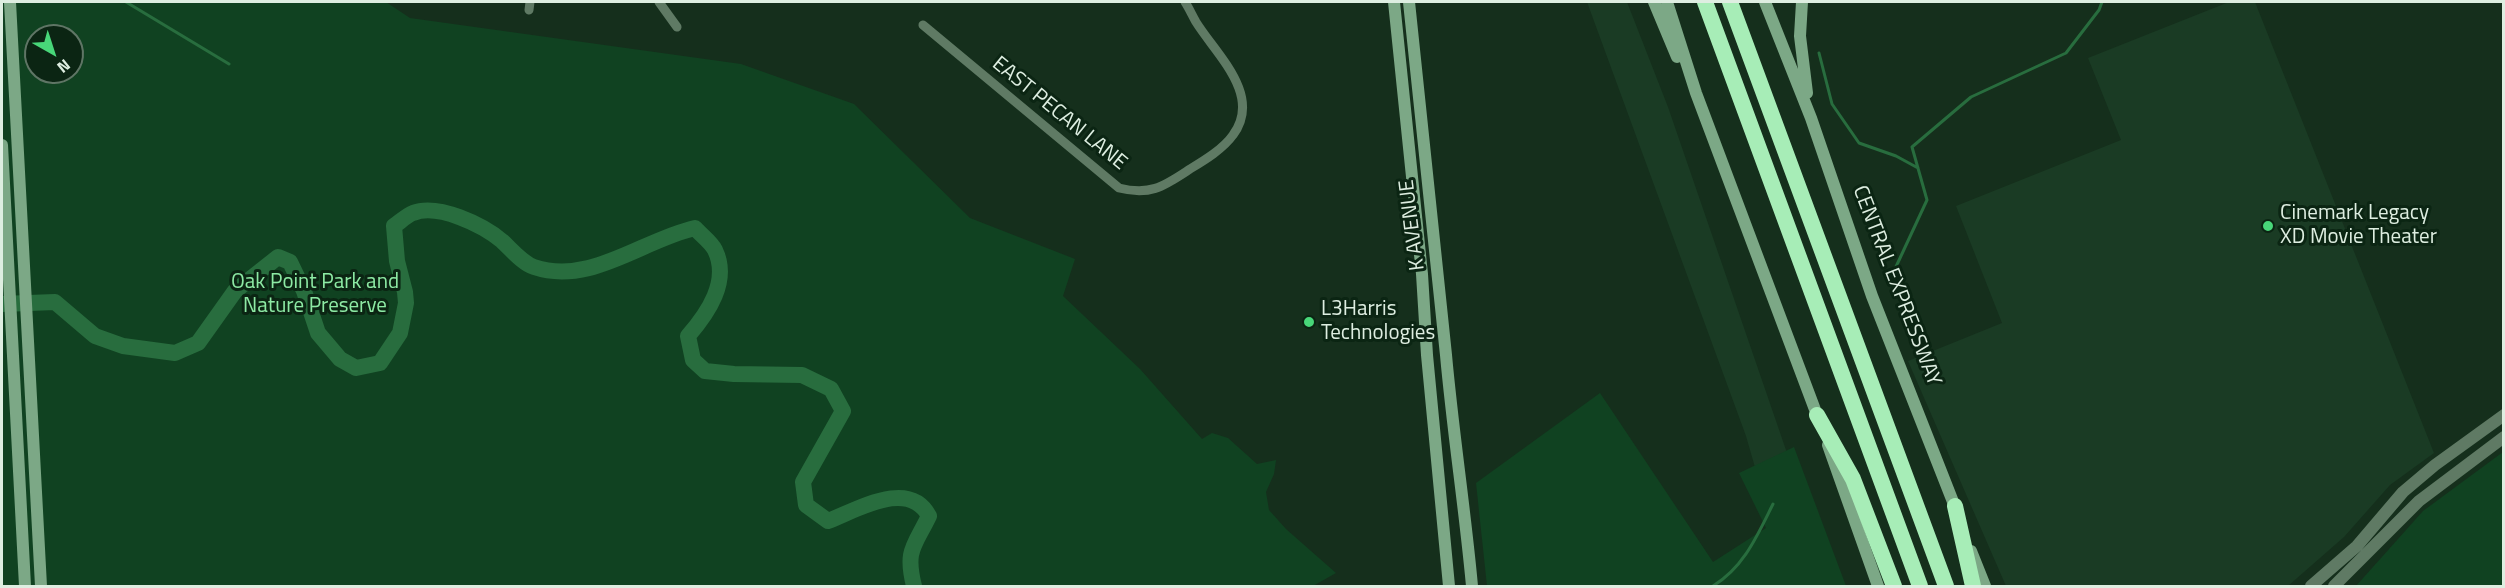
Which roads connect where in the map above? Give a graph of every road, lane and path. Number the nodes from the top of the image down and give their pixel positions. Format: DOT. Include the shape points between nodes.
graph roads {
  1 [pos="10,2"];
  2 [pos="659,2"];
  3 [pos="1185,2"];
  4 [pos="1394,2"];
  5 [pos="1409,2"];
  6 [pos="1654,2"];
  7 [pos="1667,2"];
  8 [pos="1705,2"];
  9 [pos="1730,2"];
  10 [pos="1765,2"];
  11 [pos="1802,2"];
  12 [pos="923,25"];
  13 [pos="677,27"];
  14 [pos="1811,118"];
  15 [pos="1711,132"];
  16 [pos="2,145"];
  17 [pos="1432,229"];
  18 [pos="1416,231"];
  19 [pos="1448,371"];
  20 [pos="1429,374"];
  21 [pos="1817,415"];
  22 [pos="2504,415"];
  23 [pos="2504,437"];
  24 [pos="2474,438"];
  25 [pos="2485,451"];
  26 [pos="1954,506"];
  27 [pos="1468,541"];
  28 [pos="1445,543"];
  29 [pos="2339,563"];
  30 [pos="2348,573"];
  31 [pos="25,586"];
  32 [pos="42,586"];
  33 [pos="1449,586"];
  34 [pos="1472,586"];
  35 [pos="1878,586"];
  36 [pos="1894,586"];
  37 [pos="1920,586"];
  38 [pos="1946,586"];
  39 [pos="1973,586"];
  40 [pos="1985,586"];
  41 [pos="2311,586"];
  42 [pos="2334,586"];
  1 -- 32 [label="main road"];
  2 -- 13 [label="street"];
  3 -- 12 [label="street, EAST PECAN LANE" via="1229,67 1242,95 1240,117 1224,145 1152,191 1119,188"];
  4 -- 18 [label="main road, K AVENUE"];
  5 -- 17 [label="main road, K AVENUE"];
  6 -- 15 [label="main road"];
  7 -- 15 [label="main road"];
  8 -- 37 [label="highway"];
  9 -- 38 [label="highway"];
  10 -- 14 [label="main road, CENTRAL EXPRESSWAY"];
  11 -- 14 [label="main road" via="1801,52"];
  14 -- 26 [label="main road, CENTRAL EXPRESSWAY" via="1872,296"];
  15 -- 21 [label="main road"];
  16 -- 31 [label="main road"];
  17 -- 18 [label="main road"];
  17 -- 19 [label="main road, K AVENUE"];
  18 -- 20 [label="main road, K AVENUE"];
  19 -- 20 [label="main road"];
  19 -- 27 [label="main road, K AVENUE"];
  20 -- 28 [label="main road, K AVENUE"];
  21 -- 35 [label="main road"];
  21 -- 36 [label="highway" via="1853,479"];
  22 -- 24 [label="street"];
  23 -- 25 [label="street"];
  24 -- 25 [label="street"];
  24 -- 29 [label="street" via="2403,492"];
  25 -- 30 [label="street" via="2419,501"];
  26 -- 39 [label="highway"];
  26 -- 40 [label="main road, CENTRAL EXPRESSWAY"];
  27 -- 28 [label="main road"];
  27 -- 34 [label="main road, K AVENUE"];
  28 -- 33 [label="main road, K AVENUE"];
  29 -- 30 [label="street"];
  29 -- 41 [label="street"];
  30 -- 42 [label="street"];
}
